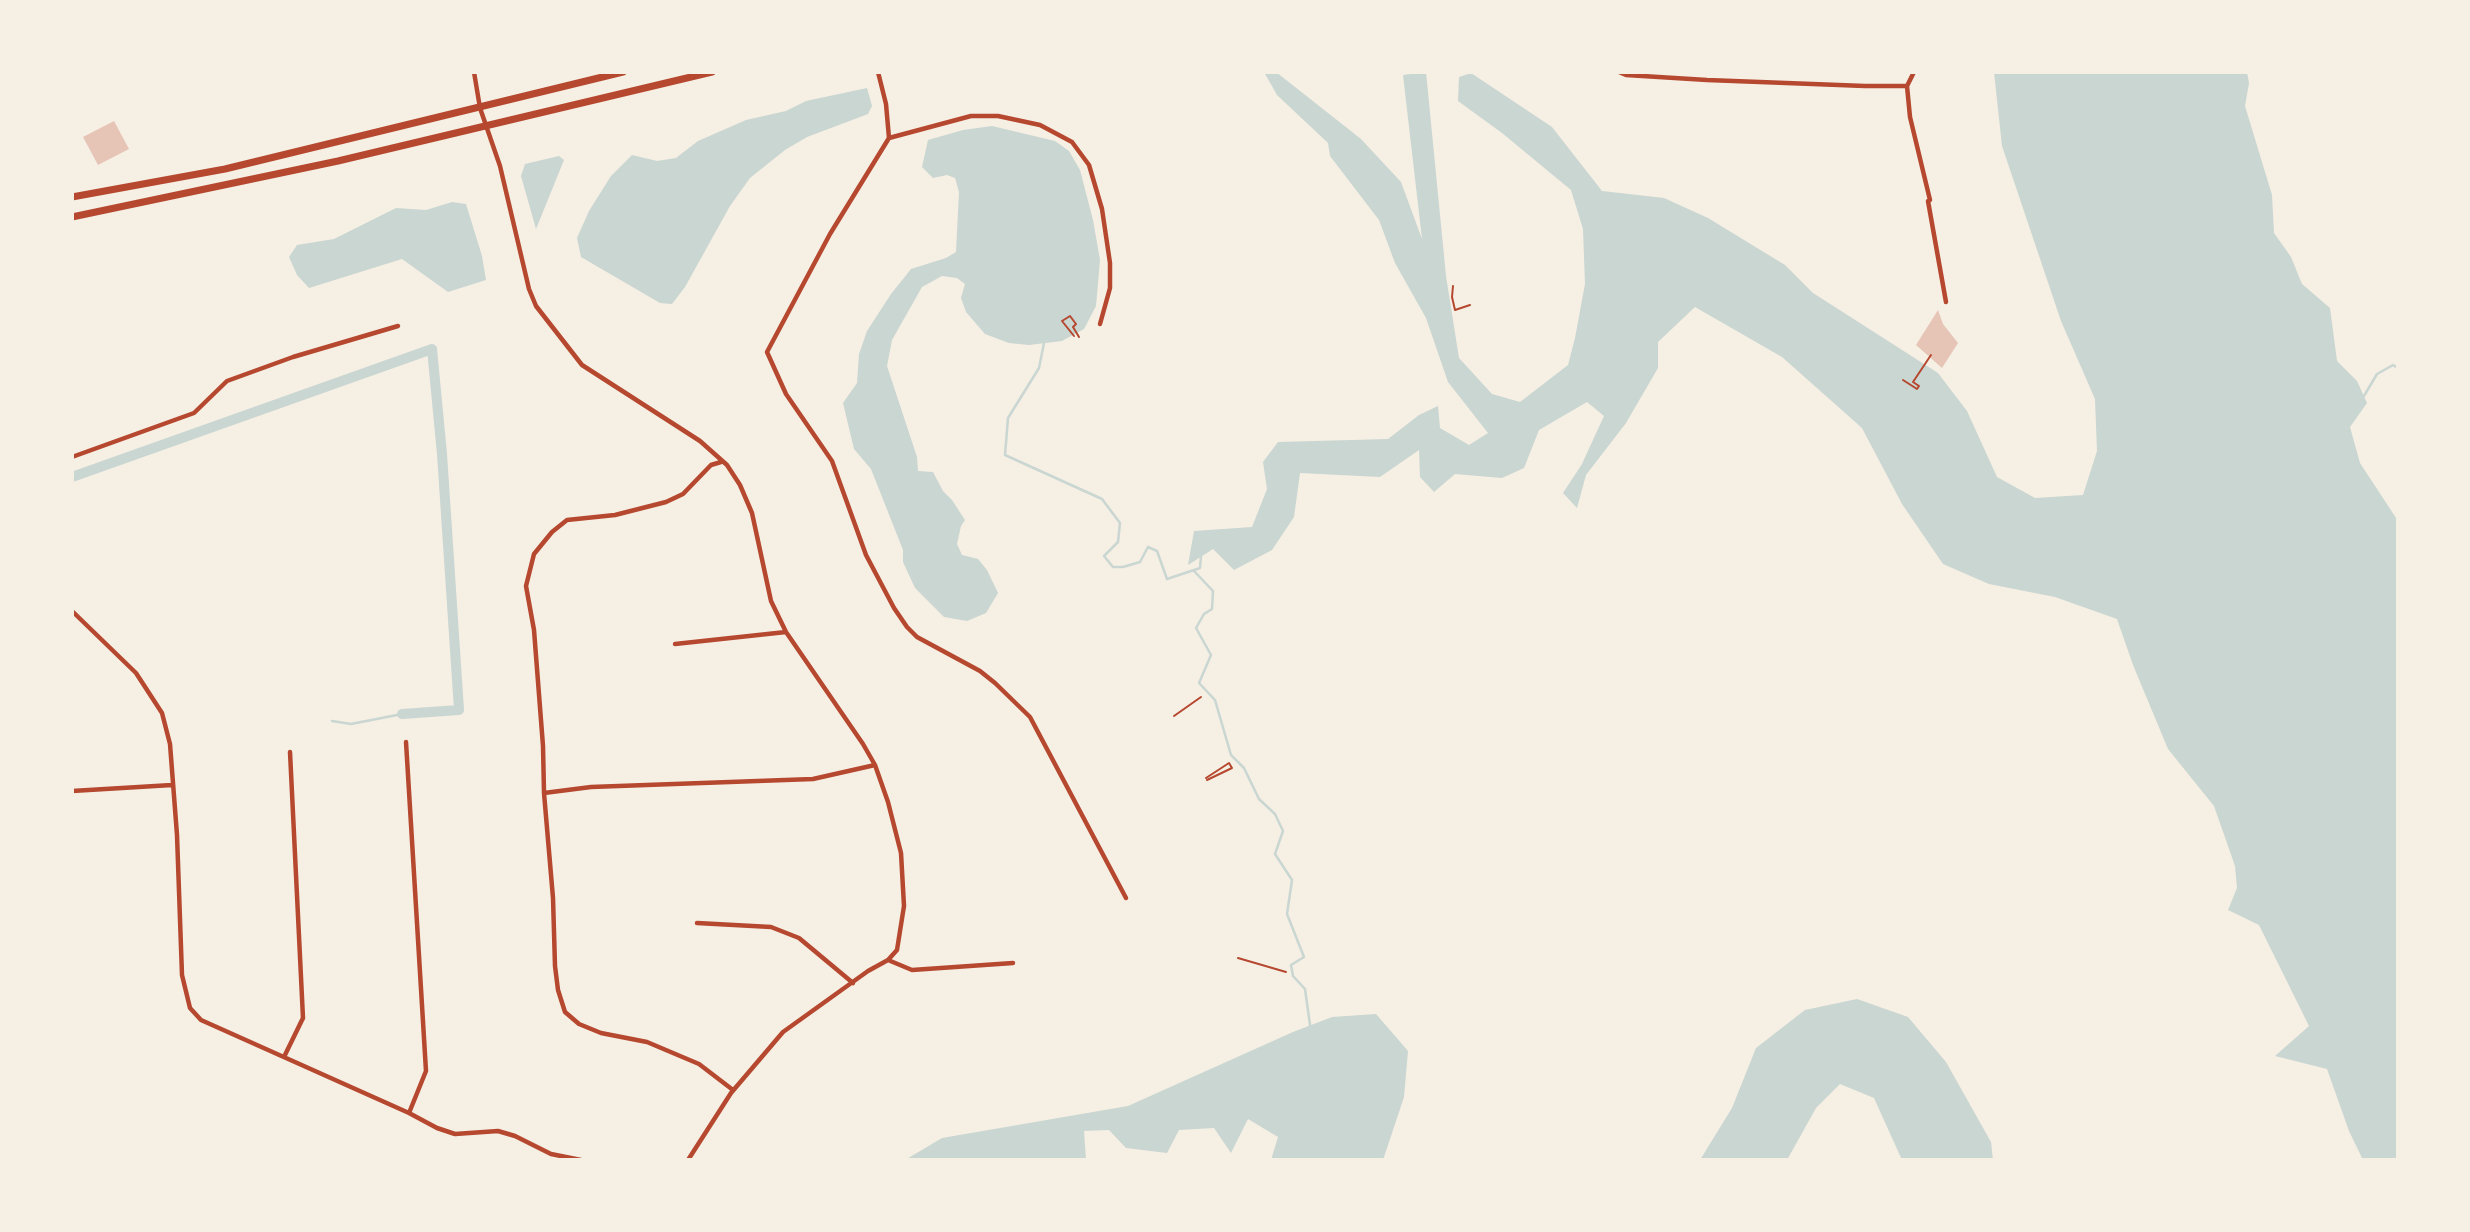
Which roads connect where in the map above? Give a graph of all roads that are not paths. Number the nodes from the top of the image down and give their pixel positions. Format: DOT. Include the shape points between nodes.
graph roads {
  1 [pos="474,72"];
  2 [pos="623,72"];
  3 [pos="712,72"];
  4 [pos="878,72"];
  5 [pos="1619,72"];
  6 [pos="1914,72"];
  7 [pos="1907,86"];
  8 [pos="480,108"];
  9 [pos="486,127"];
  10 [pos="889,138"];
  11 [pos="72,197"];
  12 [pos="72,217"];
  13 [pos="1946,302"];
  14 [pos="1100,324"];
  15 [pos="398,326"];
  16 [pos="72,457"];
  17 [pos="722,462"];
  18 [pos="72,611"];
  19 [pos="786,632"];
  20 [pos="675,644"];
  21 [pos="406,742"];
  22 [pos="290,752"];
  23 [pos="875,765"];
  24 [pos="172,785"];
  25 [pos="72,791"];
  26 [pos="544,793"];
  27 [pos="1126,898"];
  28 [pos="697,923"];
  29 [pos="888,960"];
  30 [pos="1013,963"];
  31 [pos="853,983"];
  32 [pos="284,1057"];
  33 [pos="733,1090"];
  34 [pos="409,1113"];
  35 [pos="551,1157"];
  36 [pos="580,1160"];
  37 [pos="688,1160"];
  1 -- 8 [label="street"];
  2 -- 8 [label="main road"];
  3 -- 9 [label="main road"];
  4 -- 10 [label="street"];
  5 -- 7 [label="street" via="1732,81"];
  6 -- 7 [label="street"];
  7 -- 13 [label="street"];
  8 -- 9 [label="street"];
  8 -- 11 [label="main road" via="225,169"];
  9 -- 12 [label="main road"];
  9 -- 17 [label="street" via="536,306 582,365 700,441"];
  10 -- 14 [label="street" via="971,116 998,116 1040,125 1072,142 1089,165 1106,236 1110,288"];
  10 -- 27 [label="street" via="830,234 767,352 786,394 832,461 866,555 894,608 917,638 980,671 1022,708"];
  15 -- 16 [label="street" via="227,381 194,414"];
  17 -- 19 [label="street" via="740,485 752,513 769,592"];
  17 -- 26 [label="street" via="711,465 682,494 666,502 615,515 567,520 534,554 526,586 534,630"];
  18 -- 24 [label="street" via="136,673 162,713 170,744"];
  19 -- 20 [label="street"];
  19 -- 23 [label="street"];
  21 -- 34 [label="street" via="426,1072"];
  22 -- 32 [label="street" via="303,1018"];
  23 -- 26 [label="street" via="813,779 591,786"];
  23 -- 29 [label="street" via="891,813 904,878 897,950"];
  24 -- 25 [label="street"];
  24 -- 32 [label="street" via="182,975 190,1008 201,1020"];
  26 -- 33 [label="street" via="555,966 565,1012 601,1033 678,1054"];
  28 -- 31 [label="street" via="771,927 799,938"];
  29 -- 30 [label="street" via="912,970"];
  29 -- 31 [label="street"];
  31 -- 33 [label="street" via="783,1032"];
  32 -- 34 [label="street"];
  33 -- 37 [label="street"];
  34 -- 35 [label="street" via="455,1134 498,1131 515,1136"];
  35 -- 36 [label="street"];
}
